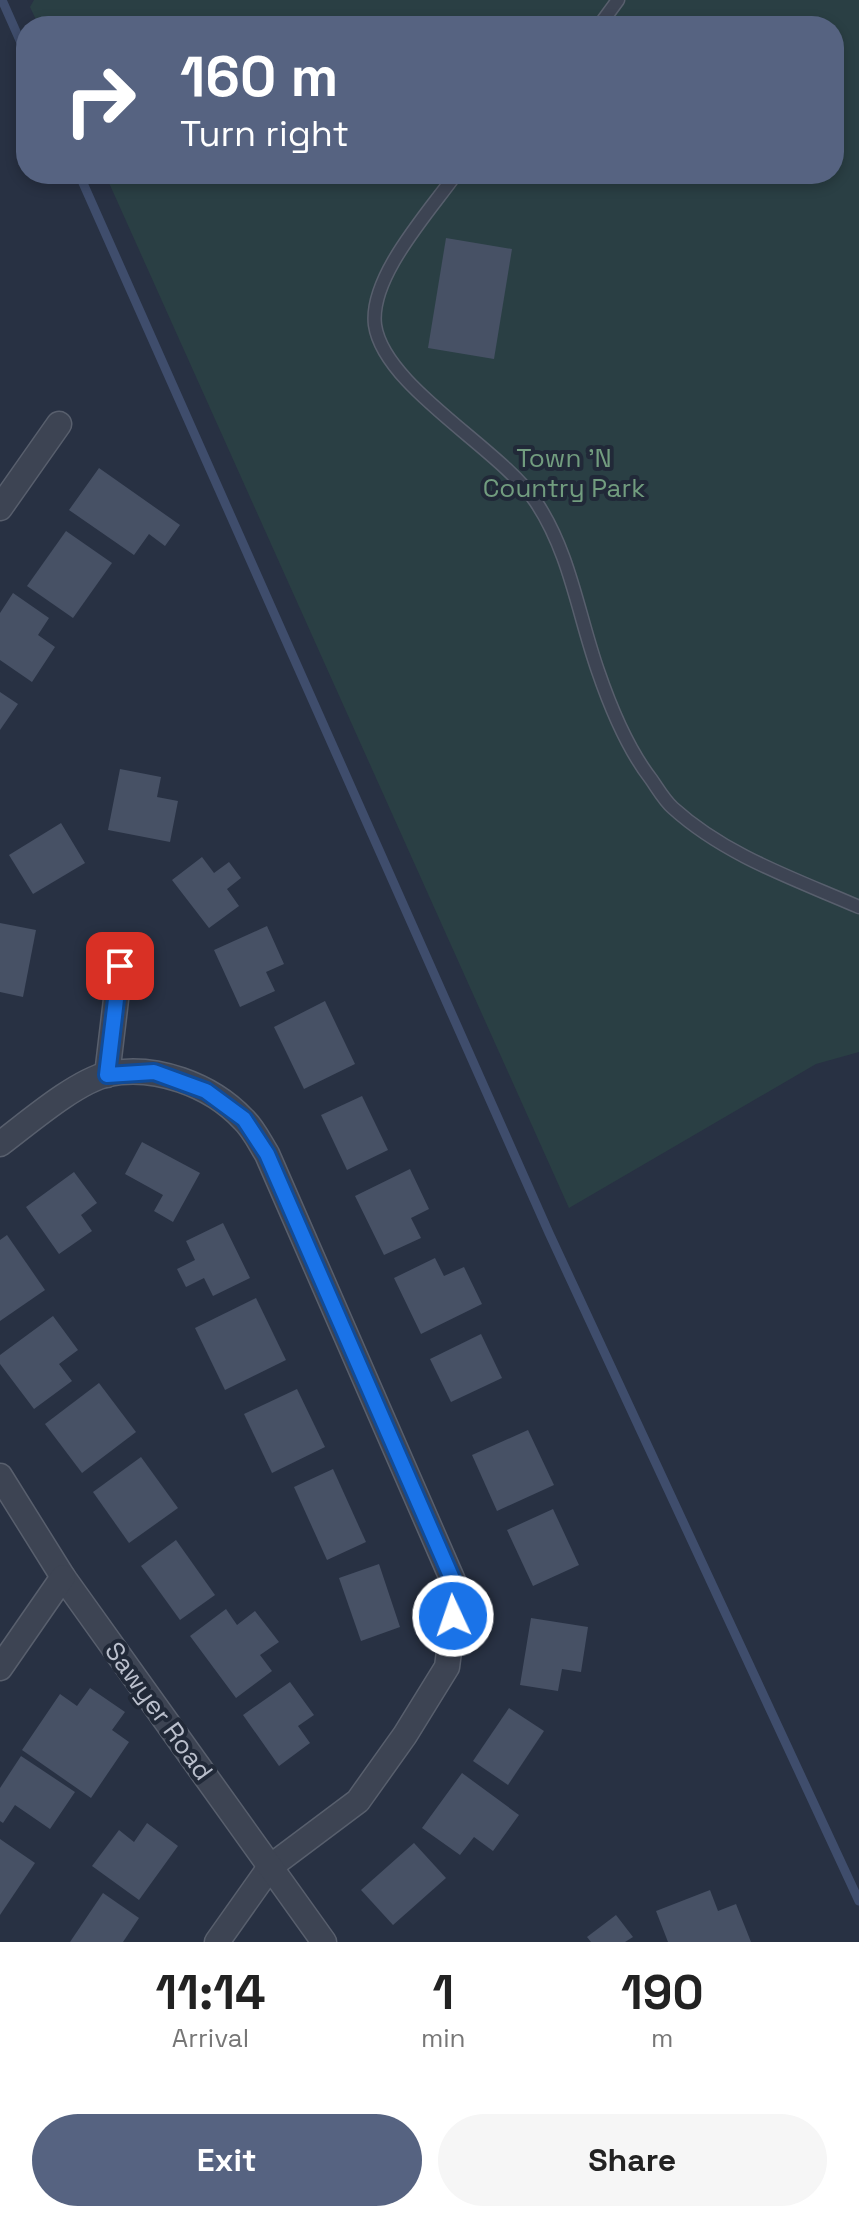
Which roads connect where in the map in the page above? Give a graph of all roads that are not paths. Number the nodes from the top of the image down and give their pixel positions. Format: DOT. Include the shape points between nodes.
graph roads {
  1 [pos="449,184"];
  2 [pos="59,424"];
  3 [pos="0,508"];
  4 [pos="859,907"];
  5 [pos="120,966"];
  6 [pos="107,1075"];
  7 [pos="0,1144"];
  8 [pos="0,1476"];
  9 [pos="63,1577"];
  10 [pos="0,1668"];
  11 [pos="270,1867"];
  12 [pos="217,1942"];
  13 [pos="324,1942"];
  1 -- 4 [label="lane" via="392,264 374,307 376,329 388,356 414,387 511,471 536,502 565,558 598,671 633,755 671,807 721,844"];
  2 -- 3 [label="street"];
  5 -- 6 [label="street"];
  6 -- 7 [label="street" via="67,1095"];
  6 -- 11 [label="street" via="154,1072 206,1091 244,1119 267,1154 457,1590 447,1667 405,1735 358,1801"];
  8 -- 9 [label="street, Sawyer Road"];
  9 -- 10 [label="street"];
  9 -- 11 [label="street, Sawyer Road"];
  11 -- 12 [label="street"];
  11 -- 13 [label="street, Sawyer Road"];
}
